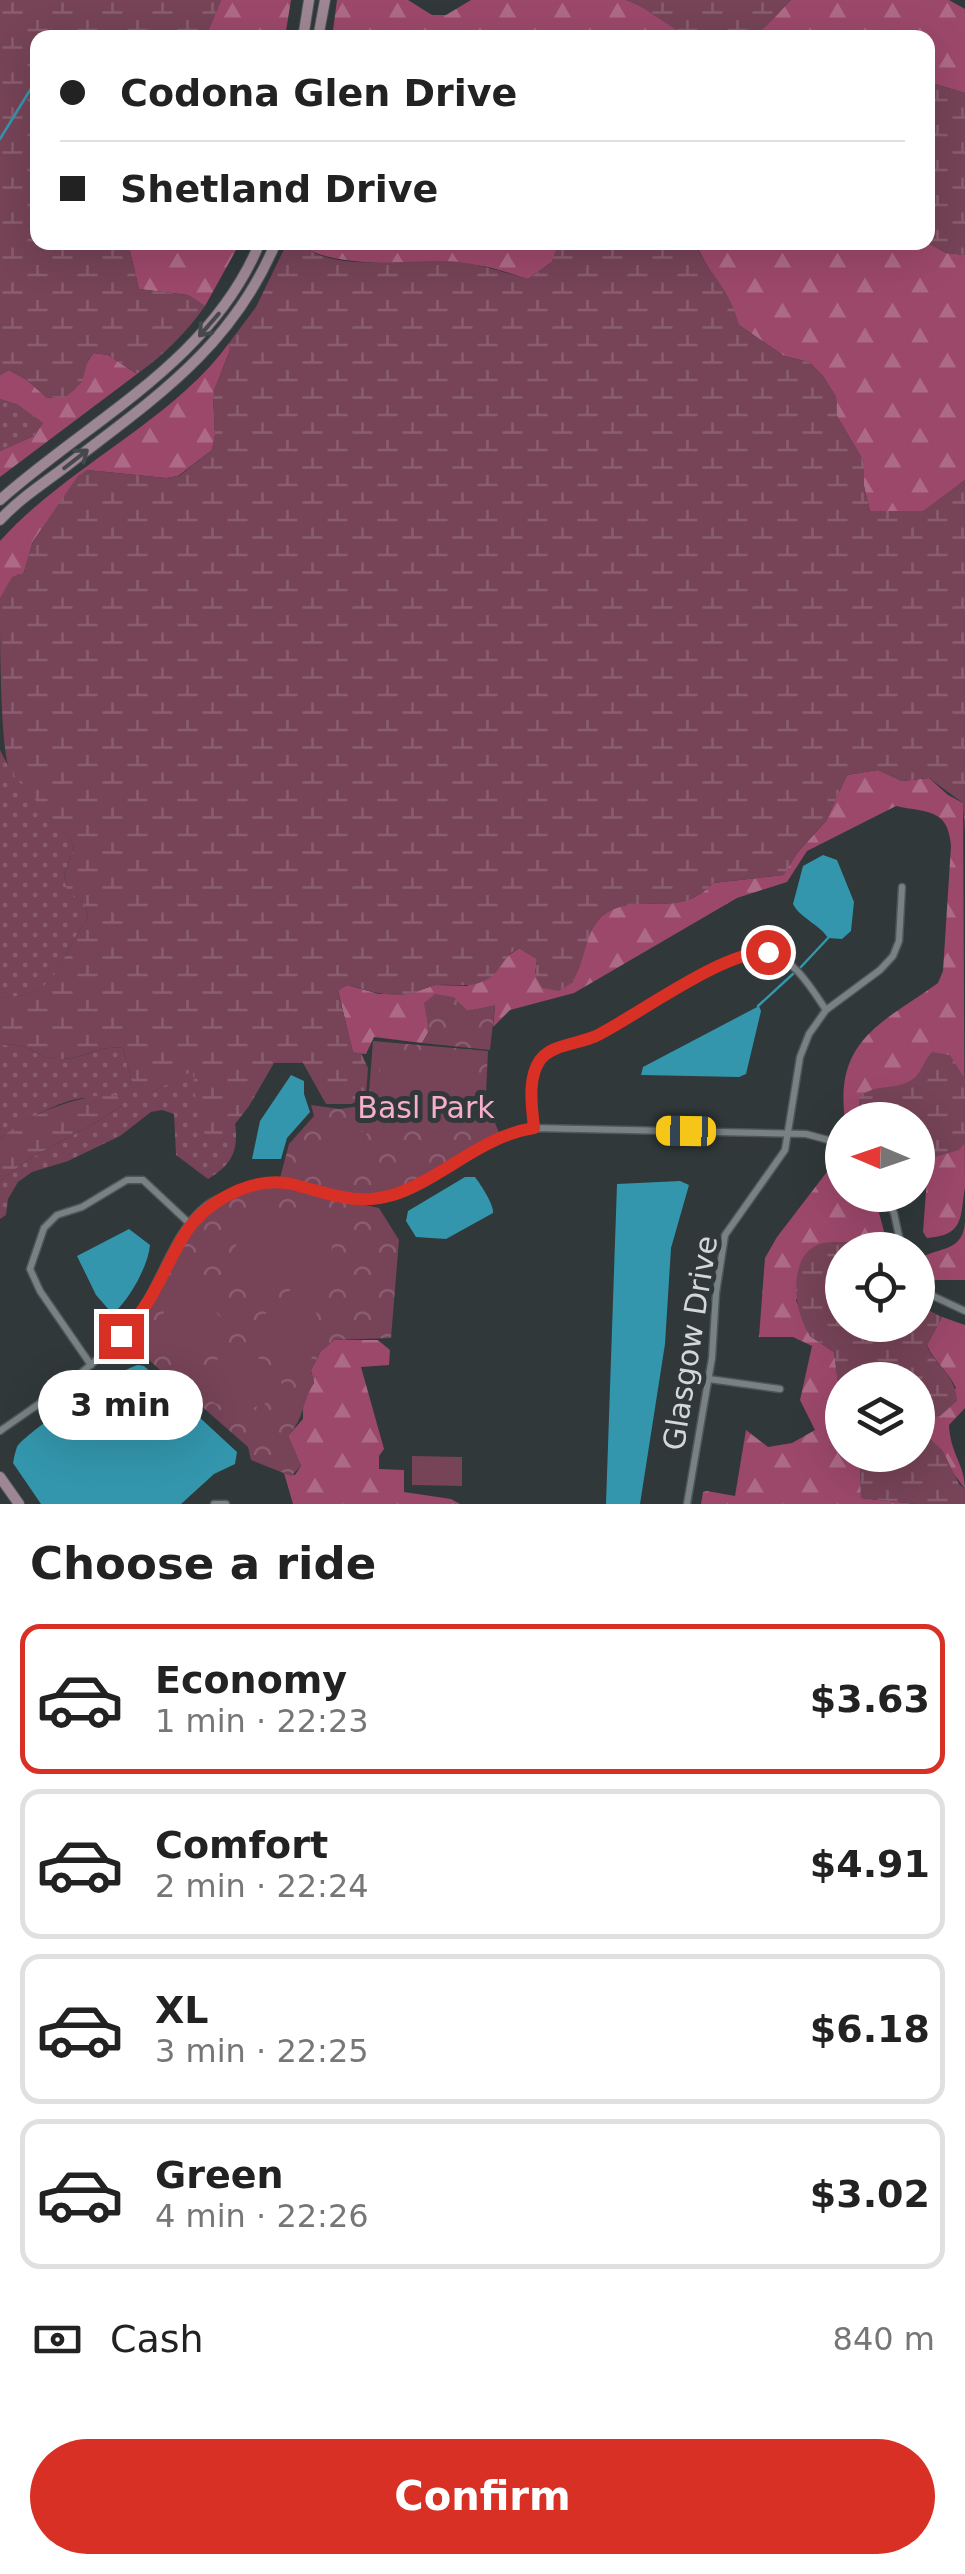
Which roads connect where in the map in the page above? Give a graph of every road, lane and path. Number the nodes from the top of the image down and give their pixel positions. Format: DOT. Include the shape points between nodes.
graph roads {
  1 [pos="309,0"];
  2 [pos="325,0"];
  3 [pos="304,30"];
  4 [pos="319,30"];
  5 [pos="257,250"];
  6 [pos="272,250"];
  7 [pos="0,500"];
  8 [pos="0,520"];
  9 [pos="902,888"];
  10 [pos="826,1010"];
  11 [pos="534,1128"];
  12 [pos="790,1133"];
  13 [pos="825,1140"];
  14 [pos="190,1224"];
  15 [pos="935,1297"];
  16 [pos="965,1311"];
  17 [pos="91,1366"];
  18 [pos="709,1379"];
  19 [pos="780,1390"];
  20 [pos="0,1431"];
  21 [pos="0,1478"];
  22 [pos="20,1504"];
  23 [pos="214,1504"];
  24 [pos="226,1504"];
  25 [pos="687,1504"];
  1 -- 3 [label="main road"];
  2 -- 4 [label="main road"];
  5 -- 7 [label="main road, one-way" via="213,324"];
  8 -- 6 [label="main road, one-way" via="207,352 234,320"];
  9 -- 10 [label="street, Glasgow Drive" via="893,956"];
  10 -- 11 [label="street" via="785,960 768,952 738,956 616,1026 546,1054 532,1086"];
  10 -- 12 [label="street, Glasgow Drive" via="800,1057"];
  11 -- 12 [label="street"];
  11 -- 14 [label="street" via="498,1138 400,1192 342,1199 280,1182 256,1183 208,1205"];
  12 -- 13 [label="street"];
  12 -- 18 [label="street, Glasgow Drive" via="725,1234"];
  14 -- 17 [label="street" via="152,1295"];
  14 -- 17 [label="street" via="143,1180 127,1180 57,1214 44,1228 30,1269"];
  15 -- 16 [label="street"];
  17 -- 20 [label="street"];
  18 -- 19 [label="street"];
  18 -- 25 [label="street, Glasgow Drive"];
  21 -- 22 [label="main road"];
  23 -- 24 [label="street"];
}
